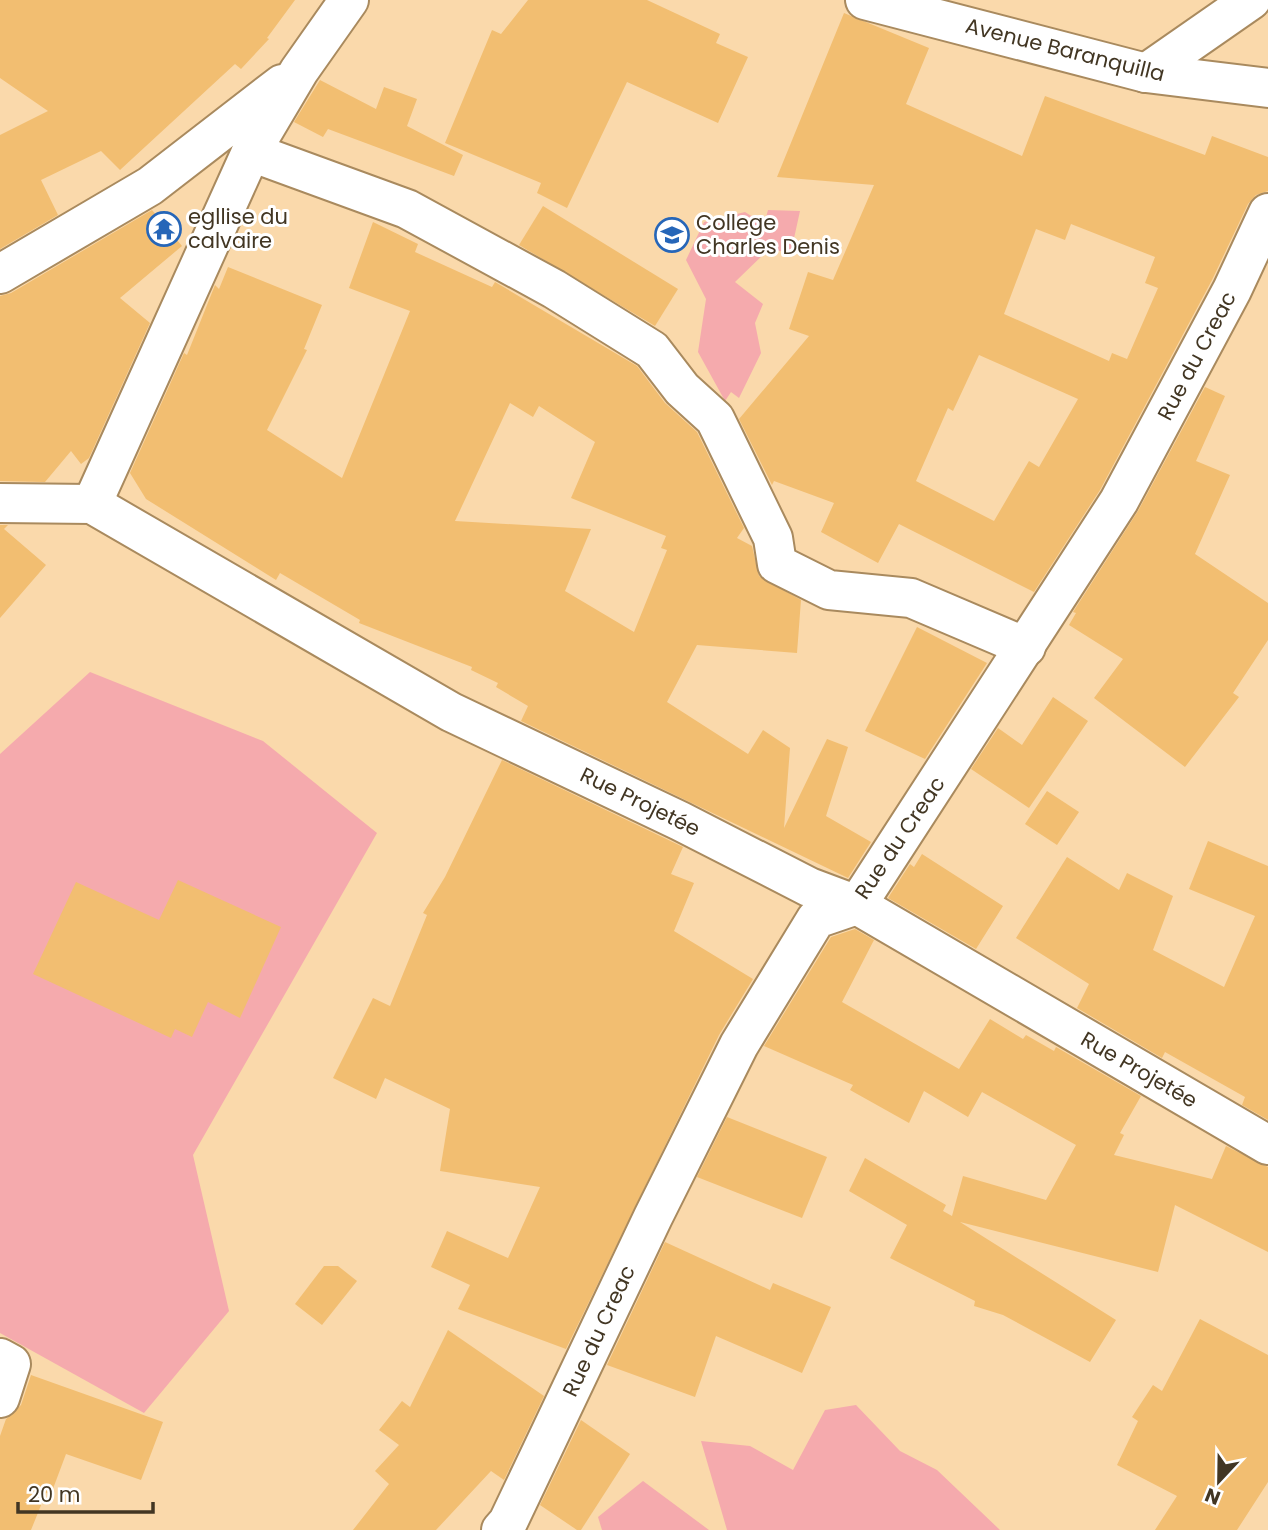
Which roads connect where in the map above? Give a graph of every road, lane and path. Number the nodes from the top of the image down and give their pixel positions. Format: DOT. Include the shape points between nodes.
graph roads {
  1 [pos="349,0"];
  2 [pos="865,0"];
  3 [pos="1251,0"];
  4 [pos="1268,23"];
  5 [pos="299,71"];
  6 [pos="1146,73"];
  7 [pos="1268,88"];
  8 [pos="251,152"];
  9 [pos="1268,213"];
  10 [pos="0,274"];
  11 [pos="0,503"];
  12 [pos="92,504"];
  13 [pos="1026,646"];
  14 [pos="857,905"];
  15 [pos="1268,1145"];
  16 [pos="0,1358"];
  17 [pos="0,1398"];
  18 [pos="500,1530"];
  1 -- 5 [label="street"];
  2 -- 6 [label="street, Avenue Baranquilla"];
  3 -- 4 [label="street"];
  3 -- 6 [label="street"];
  5 -- 8 [label="street"];
  5 -- 10 [label="street" via="150,186"];
  6 -- 7 [label="street, Avenue Baranquilla"];
  8 -- 12 [label="street"];
  8 -- 13 [label="street" via="407,209 554,289 652,350 682,389 715,419 773,538 777,564 829,590 911,597"];
  9 -- 13 [label="street, Rue du Creac" via="1119,501"];
  11 -- 12 [label="street, Rue Projetée"];
  12 -- 14 [label="street, Rue Projetée" via="451,712 809,887"];
  13 -- 14 [label="street, Rue du Creac"];
  14 -- 15 [label="street, Rue Projetée"];
  14 -- 18 [label="street, Rue du Creac" via="816,919 739,1045 508,1522"];
  16 -- 17 [label="street" via="11,1364"];
}
